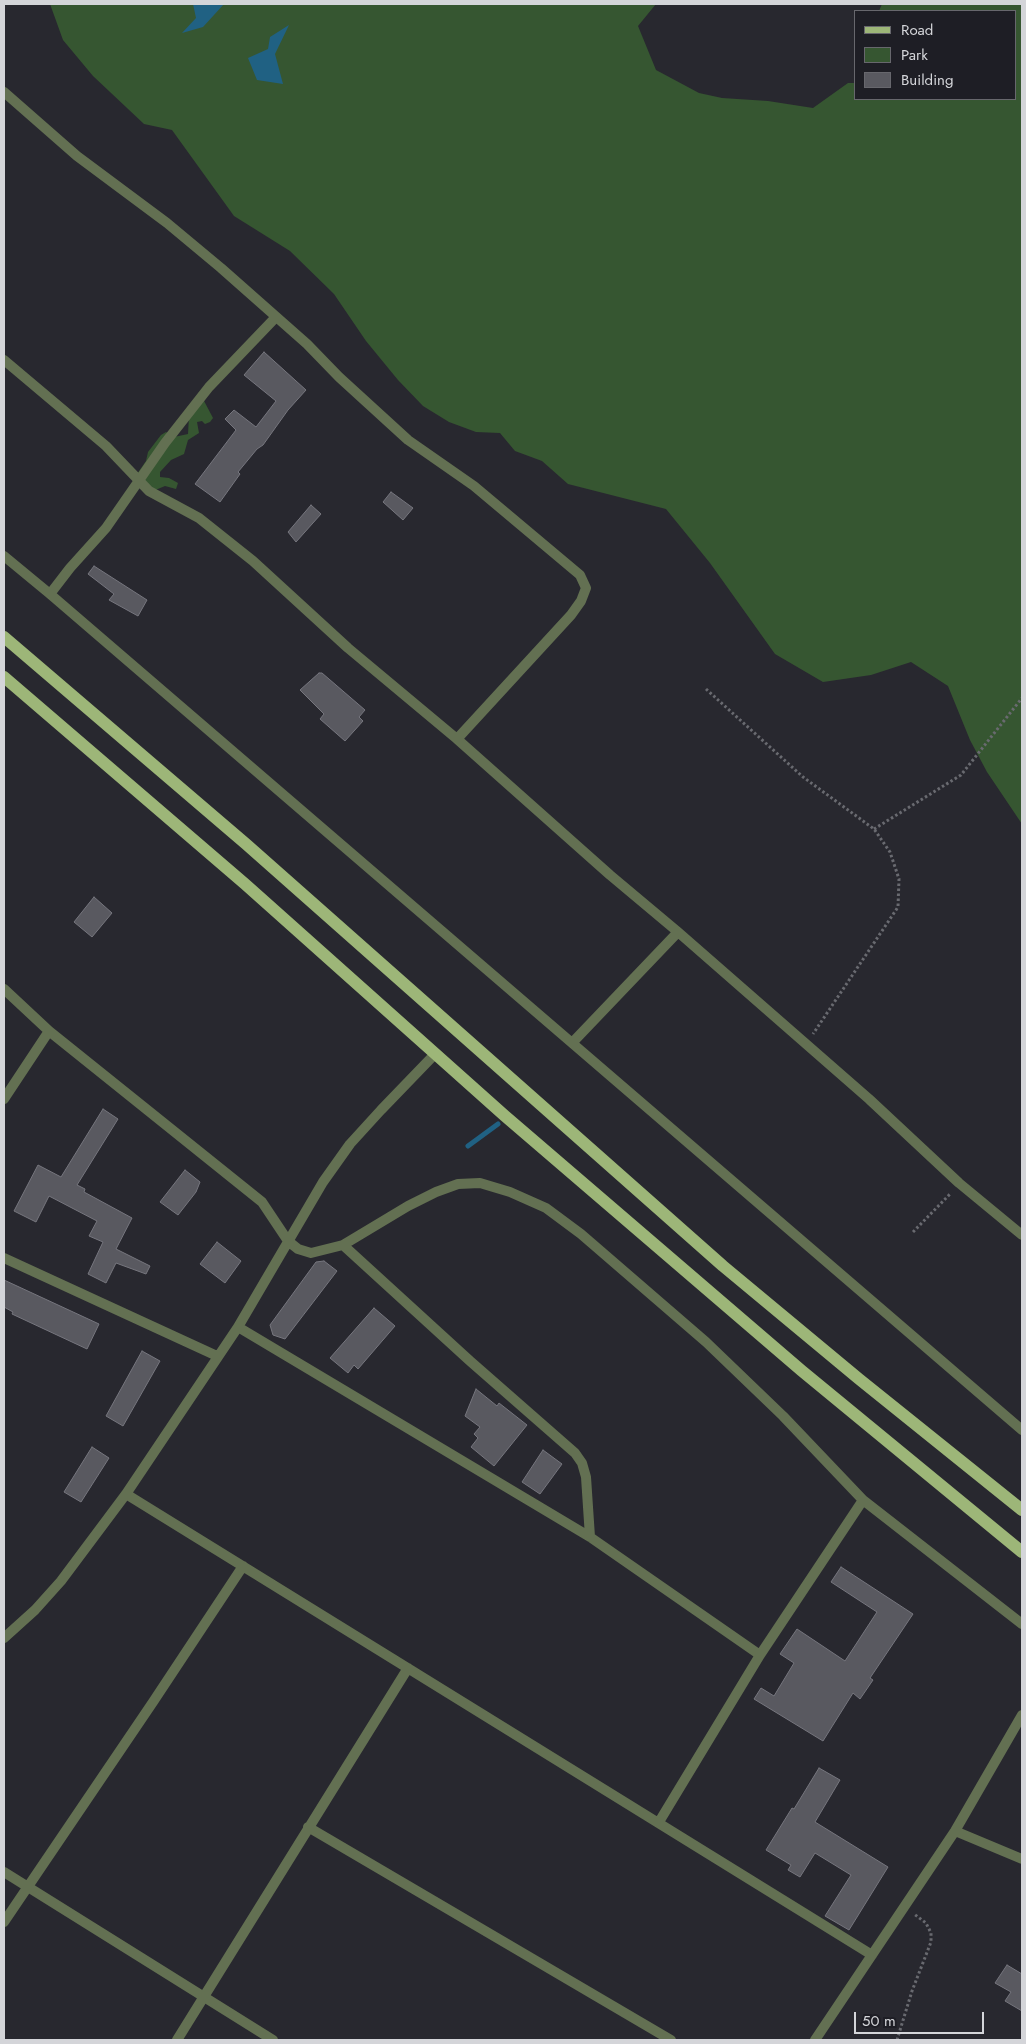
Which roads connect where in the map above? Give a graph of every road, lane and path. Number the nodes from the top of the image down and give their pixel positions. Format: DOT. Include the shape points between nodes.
graph roads {
  1 [pos="4,92"];
  2 [pos="276,317"];
  3 [pos="4,360"];
  4 [pos="139,482"];
  5 [pos="4,556"];
  6 [pos="50,594"];
  7 [pos="4,637"];
  8 [pos="4,678"];
  9 [pos="706,689"];
  10 [pos="1022,698"];
  11 [pos="457,739"];
  12 [pos="874,829"];
  13 [pos="678,932"];
  14 [pos="4,989"];
  15 [pos="49,1031"];
  16 [pos="572,1043"];
  17 [pos="805,1044"];
  18 [pos="435,1054"];
  19 [pos="4,1099"];
  20 [pos="959,1183"];
  21 [pos="913,1232"];
  22 [pos="1022,1236"];
  23 [pos="288,1241"];
  24 [pos="343,1245"];
  25 [pos="4,1258"];
  26 [pos="238,1327"];
  27 [pos="217,1356"];
  28 [pos="1022,1430"];
  29 [pos="126,1494"];
  30 [pos="863,1500"];
  31 [pos="1022,1510"];
  32 [pos="590,1537"];
  33 [pos="1022,1552"];
  34 [pos="243,1566"];
  35 [pos="1022,1624"];
  36 [pos="4,1638"];
  37 [pos="760,1655"];
  38 [pos="408,1668"];
  39 [pos="1022,1715"];
  40 [pos="659,1822"];
  41 [pos="308,1827"];
  42 [pos="955,1831"];
  43 [pos="1022,1859"];
  44 [pos="4,1872"];
  45 [pos="26,1887"];
  46 [pos="905,1907"];
  47 [pos="4,1922"];
  48 [pos="872,1955"];
  49 [pos="204,1997"];
  50 [pos="177,2040"];
  51 [pos="273,2040"];
  52 [pos="671,2040"];
  53 [pos="815,2040"];
  54 [pos="897,2040"];
  1 -- 2 [label="street" via="77,156 196,246"];
  2 -- 4 [label="street" via="209,387"];
  2 -- 11 [label="street" via="408,440 474,486 580,575 586,588 571,615"];
  3 -- 4 [label="street" via="106,446"];
  4 -- 6 [label="street" via="106,528"];
  4 -- 11 [label="street" via="149,491 199,518 235,546 348,648"];
  5 -- 6 [label="street"];
  6 -- 16 [label="street"];
  7 -- 31 [label="main road" via="246,844 723,1266"];
  8 -- 18 [label="main road" via="245,884"];
  9 -- 12 [label="path" via="803,776"];
  10 -- 12 [label="path" via="961,775"];
  11 -- 13 [label="street"];
  12 -- 17 [label="path" via="890,852 899,879 898,907"];
  13 -- 16 [label="street"];
  13 -- 17 [label="street"];
  14 -- 15 [label="street"];
  15 -- 19 [label="street"];
  15 -- 23 [label="street" via="262,1202"];
  16 -- 28 [label="street"];
  17 -- 20 [label="street"];
  18 -- 23 [label="street" via="350,1144"];
  18 -- 33 [label="main road" via="802,1371"];
  20 -- 21 [label="path"];
  20 -- 22 [label="street"];
  23 -- 24 [label="street" via="311,1253"];
  23 -- 26 [label="street"];
  24 -- 30 [label="street" via="408,1206 458,1184 480,1183 546,1208 581,1234 706,1342"];
  24 -- 32 [label="street" via="575,1453 586,1477"];
  25 -- 27 [label="street"];
  26 -- 27 [label="street"];
  26 -- 32 [label="street"];
  27 -- 29 [label="street"];
  29 -- 34 [label="street"];
  29 -- 36 [label="street" via="61,1581"];
  30 -- 35 [label="street"];
  30 -- 37 [label="street"];
  32 -- 37 [label="street"];
  34 -- 38 [label="street"];
  34 -- 45 [label="street"];
  37 -- 40 [label="street"];
  38 -- 40 [label="street"];
  38 -- 41 [label="street"];
  39 -- 42 [label="street"];
  40 -- 48 [label="street"];
  41 -- 49 [label="street"];
  41 -- 52 [label="street"];
  42 -- 43 [label="street"];
  42 -- 46 [label="street"];
  44 -- 45 [label="street"];
  45 -- 47 [label="street"];
  45 -- 49 [label="street"];
  46 -- 48 [label="street"];
  46 -- 54 [label="path" via="926,1923 931,1942"];
  48 -- 53 [label="street"];
  49 -- 50 [label="street"];
  49 -- 51 [label="street"];
}
